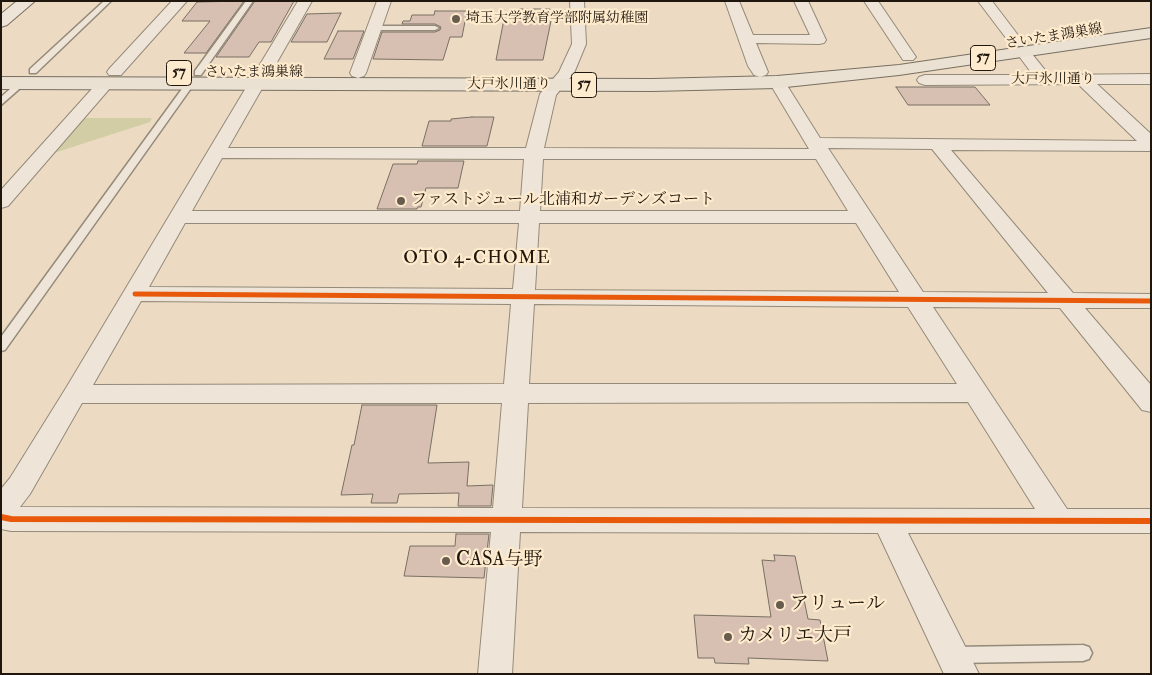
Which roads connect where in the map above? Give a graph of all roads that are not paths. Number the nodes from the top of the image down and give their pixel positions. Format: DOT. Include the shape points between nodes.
graph roads {
  1 [pos="27,1"];
  2 [pos="108,1"];
  3 [pos="180,1"];
  4 [pos="250,1"];
  5 [pos="305,1"];
  6 [pos="384,1"];
  7 [pos="576,1"];
  8 [pos="732,1"];
  9 [pos="801,1"];
  10 [pos="871,1"];
  11 [pos="985,1"];
  12 [pos="1,22"];
  13 [pos="1151,22"];
  14 [pos="375,28"];
  15 [pos="435,28"];
  16 [pos="1151,33"];
  17 [pos="747,39"];
  18 [pos="1020,48"];
  19 [pos="908,57"];
  20 [pos="1,72"];
  21 [pos="811,74"];
  22 [pos="27,77"];
  23 [pos="769,77"];
  24 [pos="110,78"];
  25 [pos="261,78"];
  26 [pos="194,79"];
  27 [pos="355,79"];
  28 [pos="561,79"];
  29 [pos="1044,79"];
  30 [pos="925,80"];
  31 [pos="1084,80"];
  32 [pos="1151,80"];
  33 [pos="1,83"];
  34 [pos="1,102"];
  35 [pos="937,144"];
  36 [pos="1151,145"];
  37 [pos="819,148"];
  38 [pos="217,153"];
  39 [pos="534,154"];
  40 [pos="1,202"];
  41 [pos="179,216"];
  42 [pos="530,217"];
  43 [pos="863,217"];
  44 [pos="134,294"];
  45 [pos="523,296"];
  46 [pos="915,299"];
  47 [pos="1066,300"];
  48 [pos="1151,300"];
  49 [pos="1,347"];
  50 [pos="516,393"];
  51 [pos="975,393"];
  52 [pos="75,394"];
  53 [pos="1151,403"];
  54 [pos="1,510"];
  55 [pos="1,517"];
  56 [pos="506,520"];
  57 [pos="887,520"];
  58 [pos="1058,520"];
  59 [pos="1151,521"];
  60 [pos="1084,652"];
  61 [pos="958,665"];
  62 [pos="495,674"];
  1 -- 12 [label="street"];
  2 -- 22 [label="lane"];
  3 -- 24 [label="street"];
  4 -- 26 [label="lane"];
  5 -- 25 [label="street"];
  6 -- 14 [label="street"];
  7 -- 28 [label="street" via="579,44"];
  8 -- 17 [label="street"];
  9 -- 17 [label="street" via="818,40"];
  10 -- 19 [label="street"];
  11 -- 18 [label="street"];
  13 -- 18 [label="main road, さいたま鴻巣線 / 57"];
  14 -- 15 [label="lane"];
  14 -- 27 [label="street"];
  16 -- 18 [label="main road, さいたま鴻巣線 / 57"];
  17 -- 23 [label="street" via="756,66"];
  18 -- 19 [label="main road, さいたま鴻巣線 / 57"];
  18 -- 21 [label="main road, さいたま鴻巣線 / 57" via="899,70"];
  18 -- 29 [label="street"];
  19 -- 21 [label="main road, さいたま鴻巣線 / 57"];
  20 -- 22 [label="main road, さいたま鴻巣線 / 57"];
  21 -- 23 [label="main road, 大戸氷川通り / 57"];
  22 -- 24 [label="main road, さいたま鴻巣線 / 57"];
  22 -- 33 [label="main road, さいたま鴻巣線 / 57"];
  22 -- 34 [label="lane"];
  23 -- 28 [label="main road, 大戸氷川通り / 57" via="688,85"];
  23 -- 37 [label="street"];
  24 -- 26 [label="main road, さいたま鴻巣線 / 57"];
  24 -- 40 [label="street"];
  25 -- 26 [label="main road, さいたま鴻巣線 / 57"];
  25 -- 27 [label="main road, さいたま鴻巣線 / 57"];
  25 -- 38 [label="street"];
  26 -- 49 [label="lane"];
  27 -- 28 [label="main road, 大戸氷川通り / 57"];
  28 -- 39 [label="street" via="548,94"];
  29 -- 30 [label="street, 大戸氷川通り"];
  29 -- 31 [label="street, 大戸氷川通り"];
  31 -- 32 [label="street, 大戸氷川通り"];
  31 -- 36 [label="street"];
  35 -- 36 [label="street"];
  35 -- 37 [label="street"];
  35 -- 47 [label="street"];
  37 -- 39 [label="street"];
  37 -- 43 [label="street"];
  38 -- 39 [label="street"];
  38 -- 41 [label="street"];
  39 -- 42 [label="street"];
  41 -- 42 [label="street"];
  41 -- 44 [label="street"];
  42 -- 43 [label="street"];
  42 -- 45 [label="street"];
  43 -- 46 [label="street"];
  44 -- 45 [label="street"];
  44 -- 52 [label="street"];
  45 -- 46 [label="street"];
  45 -- 50 [label="street"];
  46 -- 47 [label="street"];
  46 -- 51 [label="street"];
  47 -- 48 [label="street"];
  47 -- 53 [label="street"];
  50 -- 51 [label="street"];
  50 -- 52 [label="street"];
  50 -- 56 [label="street"];
  51 -- 58 [label="street"];
  52 -- 54 [label="street" via="20,486"];
  55 -- 56 [label="street"];
  56 -- 57 [label="street"];
  56 -- 62 [label="street"];
  57 -- 58 [label="street"];
  57 -- 61 [label="street"];
  58 -- 59 [label="street"];
  60 -- 61 [label="lane"];
}
